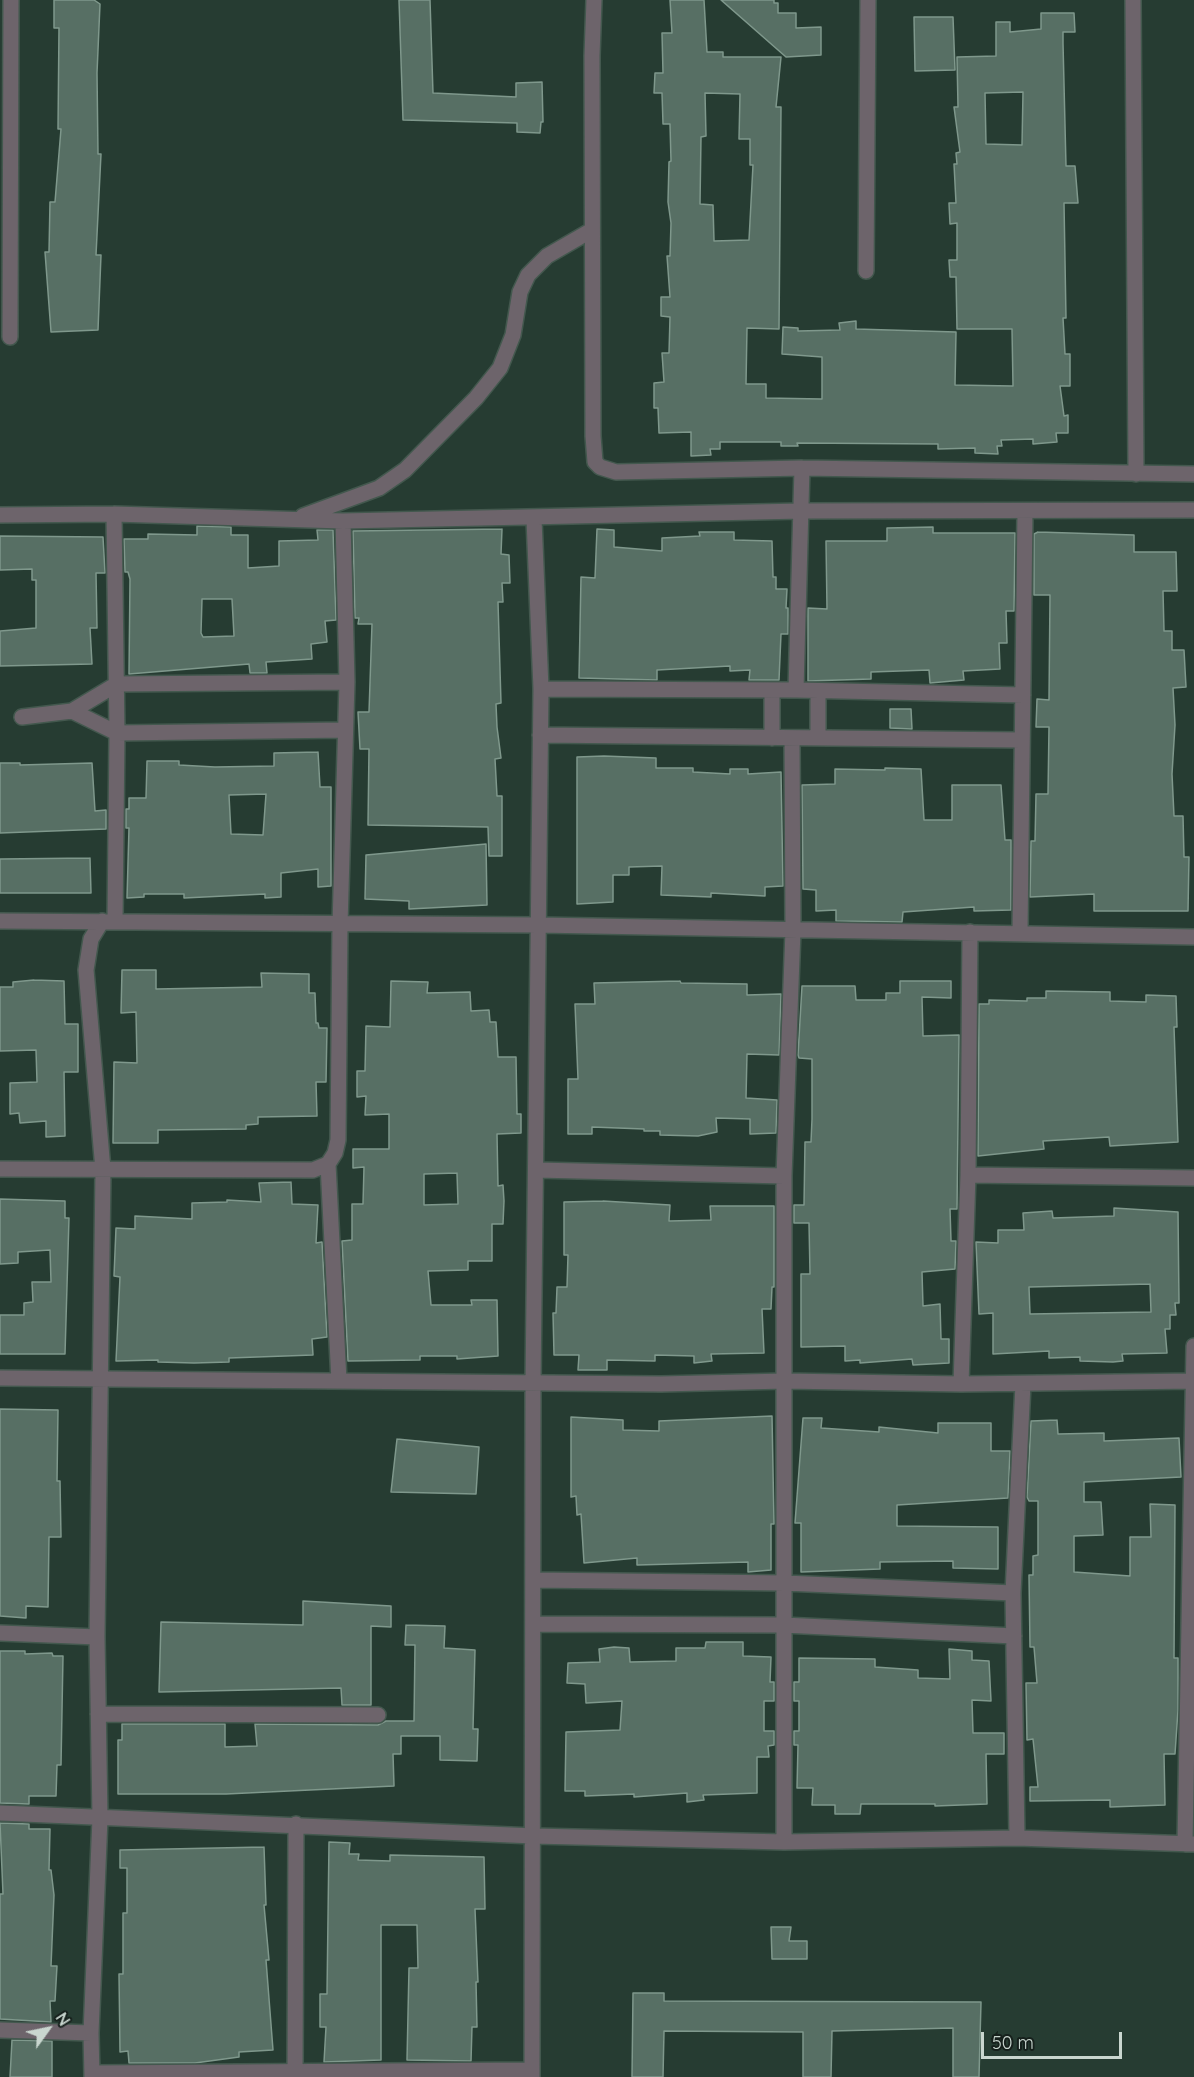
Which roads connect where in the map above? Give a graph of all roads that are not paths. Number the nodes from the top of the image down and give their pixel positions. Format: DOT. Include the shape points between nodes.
graph roads {
  1 [pos="11,0"];
  2 [pos="594,0"];
  3 [pos="868,0"];
  4 [pos="1133,0"];
  5 [pos="592,230"];
  6 [pos="866,271"];
  7 [pos="5,280"];
  8 [pos="10,337"];
  9 [pos="802,468"];
  10 [pos="1136,474"];
  11 [pos="1194,474"];
  12 [pos="1194,510"];
  13 [pos="801,512"];
  14 [pos="1025,512"];
  15 [pos="114,514"];
  16 [pos="0,515"];
  17 [pos="1194,516"];
  18 [pos="295,518"];
  19 [pos="534,519"];
  20 [pos="343,521"];
  21 [pos="347,682"];
  22 [pos="117,684"];
  23 [pos="541,689"];
  24 [pos="796,690"];
  25 [pos="772,691"];
  26 [pos="818,691"];
  27 [pos="1023,695"];
  28 [pos="72,711"];
  29 [pos="22,717"];
  30 [pos="345,730"];
  31 [pos="117,733"];
  32 [pos="540,735"];
  33 [pos="818,737"];
  34 [pos="772,738"];
  35 [pos="792,738"];
  36 [pos="1021,740"];
  37 [pos="0,921"];
  38 [pos="108,921"];
  39 [pos="340,925"];
  40 [pos="539,925"];
  41 [pos="793,930"];
  42 [pos="970,932"];
  43 [pos="1020,932"];
  44 [pos="1194,937"];
  45 [pos="328,1164"];
  46 [pos="0,1169"];
  47 [pos="103,1170"];
  48 [pos="537,1170"];
  49 [pos="968,1175"];
  50 [pos="784,1176"];
  51 [pos="1194,1178"];
  52 [pos="1194,1346"];
  53 [pos="0,1378"];
  54 [pos="101,1378"];
  55 [pos="339,1381"];
  56 [pos="784,1381"];
  57 [pos="1193,1381"];
  58 [pos="533,1384"];
  59 [pos="961,1384"];
  60 [pos="1023,1384"];
  61 [pos="533,1580"];
  62 [pos="784,1583"];
  63 [pos="1013,1593"];
  64 [pos="1192,1621"];
  65 [pos="534,1624"];
  66 [pos="783,1625"];
  67 [pos="0,1633"];
  68 [pos="1014,1636"];
  69 [pos="97,1637"];
  70 [pos="98,1713"];
  71 [pos="378,1715"];
  72 [pos="0,1813"];
  73 [pos="100,1818"];
  74 [pos="296,1824"];
  75 [pos="534,1836"];
  76 [pos="1017,1838"];
  77 [pos="784,1842"];
  78 [pos="1190,1844"];
  79 [pos="0,2030"];
  80 [pos="91,2033"];
  81 [pos="532,2073"];
  82 [pos="92,2075"];
  83 [pos="296,2075"];
  1 -- 7 [label="street"];
  2 -- 5 [label="street"];
  3 -- 6 [label="street"];
  4 -- 10 [label="street"];
  5 -- 9 [label="street" via="596,462 616,472"];
  5 -- 18 [label="street" via="547,256 528,275 500,368 405,470 379,488"];
  7 -- 8 [label="street"];
  9 -- 10 [label="street"];
  9 -- 13 [label="street"];
  10 -- 11 [label="street"];
  12 -- 14 [label="street"];
  12 -- 17 [label="street"];
  13 -- 14 [label="street"];
  13 -- 19 [label="street"];
  13 -- 24 [label="street"];
  14 -- 27 [label="street"];
  15 -- 16 [label="street"];
  15 -- 18 [label="street"];
  15 -- 22 [label="street"];
  18 -- 20 [label="street"];
  19 -- 20 [label="street"];
  19 -- 23 [label="street"];
  20 -- 21 [label="street"];
  21 -- 22 [label="street"];
  21 -- 30 [label="street"];
  22 -- 28 [label="street"];
  22 -- 31 [label="street"];
  23 -- 25 [label="street"];
  23 -- 32 [label="street"];
  24 -- 25 [label="street"];
  24 -- 26 [label="street"];
  25 -- 34 [label="street"];
  26 -- 27 [label="street"];
  26 -- 33 [label="street"];
  27 -- 36 [label="street"];
  28 -- 29 [label="street"];
  28 -- 31 [label="street"];
  30 -- 31 [label="street"];
  30 -- 39 [label="street"];
  31 -- 38 [label="street"];
  32 -- 34 [label="street"];
  32 -- 40 [label="street"];
  33 -- 35 [label="street"];
  33 -- 36 [label="street"];
  34 -- 35 [label="street"];
  35 -- 41 [label="street"];
  36 -- 43 [label="street"];
  37 -- 38 [label="street"];
  38 -- 39 [label="street"];
  38 -- 47 [label="street" via="91,939 86,970"];
  39 -- 40 [label="street"];
  39 -- 45 [label="street" via="338,1140"];
  40 -- 41 [label="street"];
  40 -- 48 [label="street"];
  41 -- 42 [label="street"];
  41 -- 50 [label="street"];
  42 -- 43 [label="street"];
  42 -- 49 [label="street"];
  43 -- 44 [label="street"];
  45 -- 47 [label="street" via="313,1170"];
  45 -- 55 [label="street"];
  46 -- 47 [label="street"];
  47 -- 54 [label="street"];
  48 -- 50 [label="street"];
  48 -- 58 [label="street"];
  49 -- 51 [label="street"];
  49 -- 59 [label="street"];
  50 -- 56 [label="street"];
  52 -- 57 [label="street"];
  53 -- 54 [label="street"];
  54 -- 55 [label="street"];
  54 -- 69 [label="street"];
  55 -- 58 [label="street"];
  56 -- 58 [label="street"];
  56 -- 59 [label="street"];
  56 -- 62 [label="street"];
  57 -- 60 [label="street"];
  57 -- 64 [label="street"];
  58 -- 61 [label="street"];
  59 -- 60 [label="street"];
  60 -- 63 [label="street"];
  61 -- 62 [label="street"];
  61 -- 65 [label="street"];
  62 -- 63 [label="street"];
  62 -- 66 [label="street"];
  63 -- 68 [label="street"];
  64 -- 78 [label="street"];
  65 -- 66 [label="street"];
  65 -- 75 [label="street"];
  66 -- 68 [label="street"];
  66 -- 77 [label="street"];
  67 -- 69 [label="street"];
  68 -- 76 [label="street"];
  69 -- 70 [label="street"];
  70 -- 71 [label="street"];
  70 -- 73 [label="street"];
  72 -- 73 [label="street"];
  73 -- 74 [label="street"];
  73 -- 80 [label="street"];
  74 -- 75 [label="street"];
  74 -- 83 [label="street"];
  75 -- 77 [label="street"];
  75 -- 81 [label="street"];
  76 -- 77 [label="street"];
  76 -- 78 [label="street"];
  79 -- 80 [label="street"];
  80 -- 82 [label="street"];
  81 -- 83 [label="street"];
  82 -- 83 [label="street"];
}
